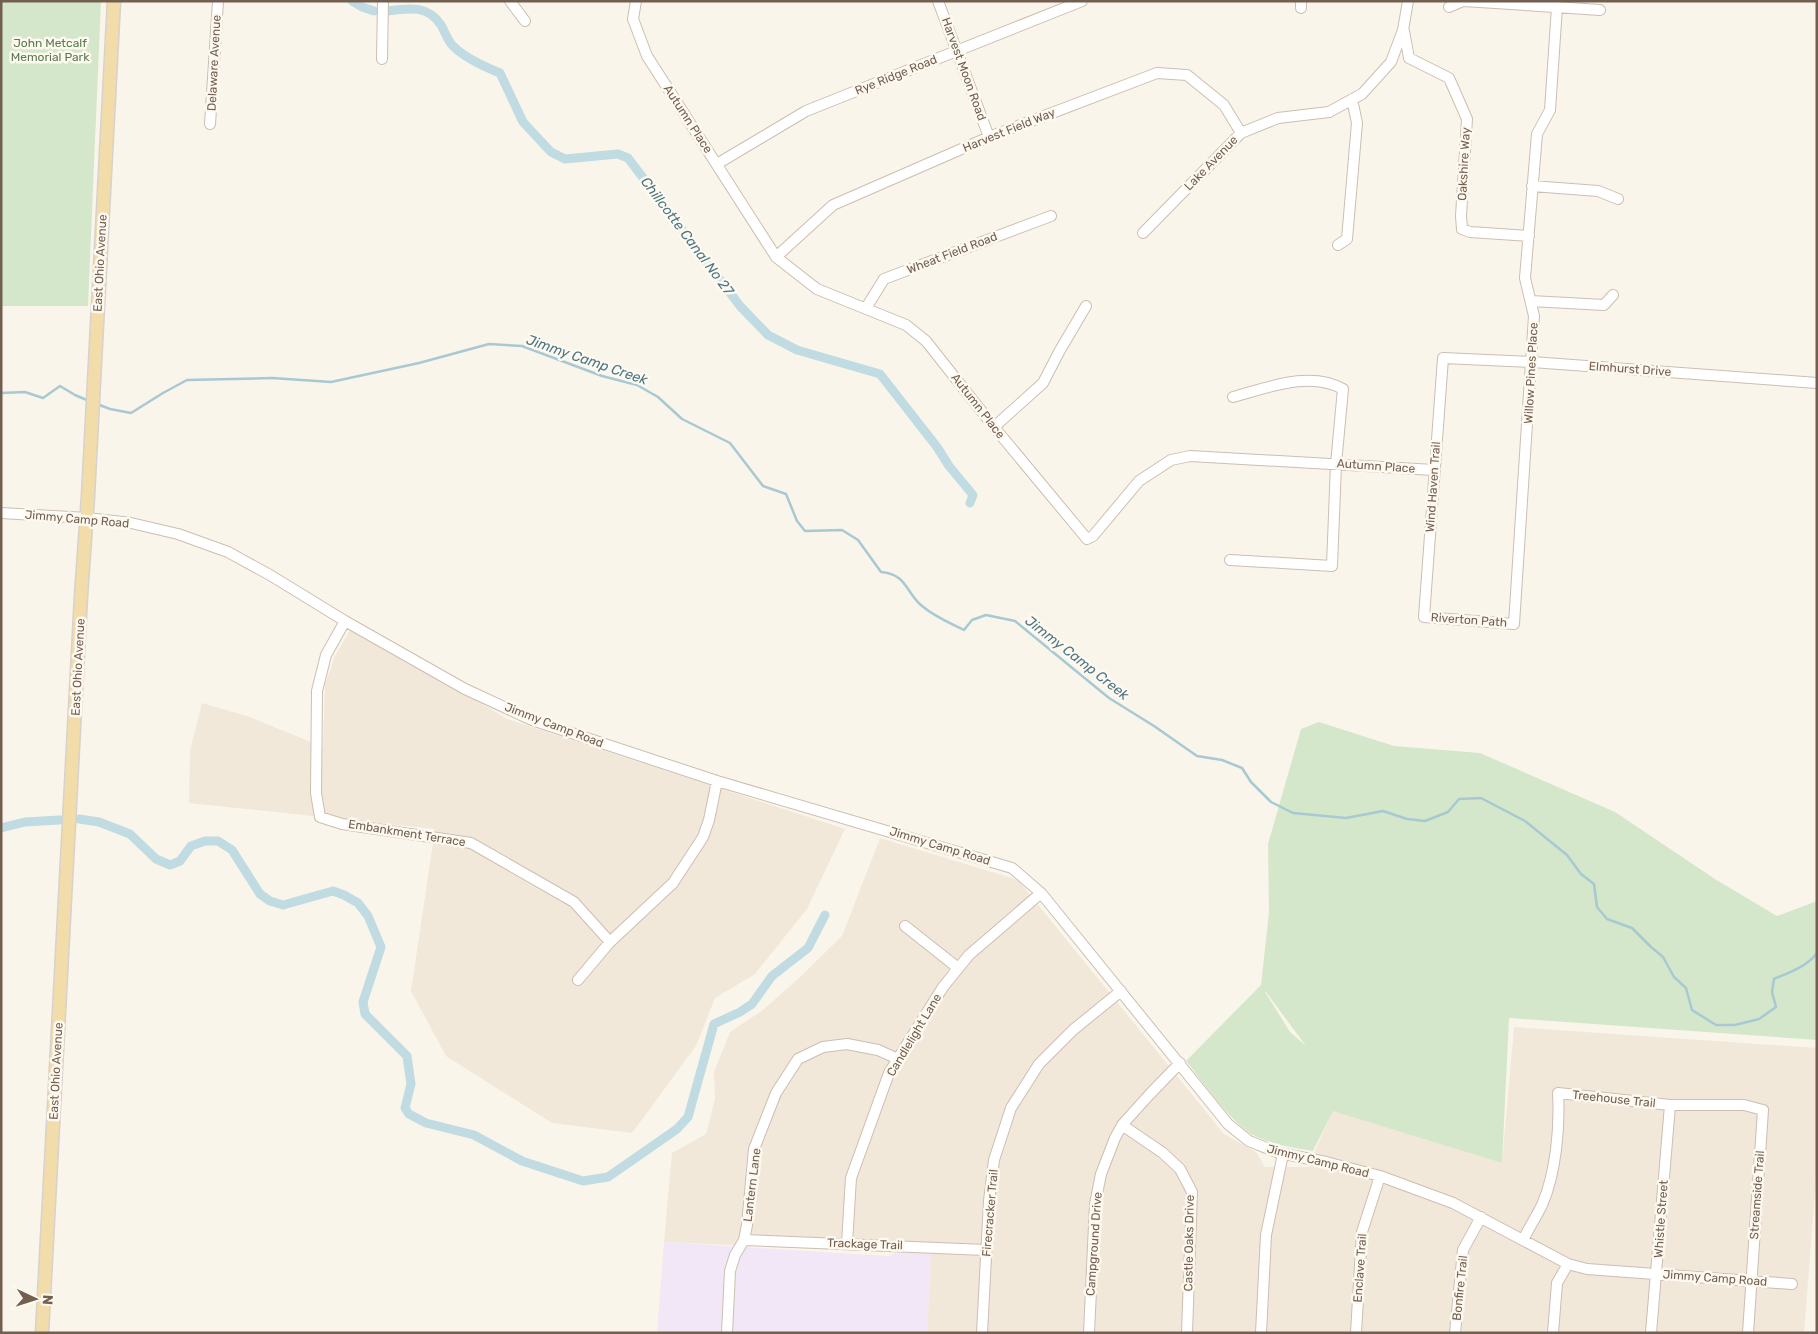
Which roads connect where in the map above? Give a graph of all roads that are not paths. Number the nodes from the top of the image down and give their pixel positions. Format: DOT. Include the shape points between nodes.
graph roads {
  1 [pos="114,1"];
  2 [pos="218,1"];
  3 [pos="383,1"];
  4 [pos="510,1"];
  5 [pos="636,1"];
  6 [pos="938,1"];
  7 [pos="1082,1"];
  8 [pos="1408,1"];
  9 [pos="1464,1"];
  10 [pos="1449,7"];
  11 [pos="1557,7"];
  12 [pos="1600,10"];
  13 [pos="526,20"];
  14 [pos="1403,30"];
  15 [pos="958,50"];
  16 [pos="382,59"];
  17 [pos="1352,99"];
  18 [pos="210,124"];
  19 [pos="1241,133"];
  20 [pos="989,137"];
  21 [pos="716,164"];
  22 [pos="1532,186"];
  23 [pos="1618,199"];
  24 [pos="1051,216"];
  25 [pos="1143,233"];
  26 [pos="1529,236"];
  27 [pos="1338,245"];
  28 [pos="776,257"];
  29 [pos="1613,295"];
  30 [pos="1531,301"];
  31 [pos="1086,306"];
  32 [pos="866,308"];
  33 [pos="1443,358"];
  34 [pos="1532,362"];
  35 [pos="1817,383"];
  36 [pos="1233,397"];
  37 [pos="994,427"];
  38 [pos="1336,464"];
  39 [pos="1434,470"];
  40 [pos="1,513"];
  41 [pos="87,518"];
  42 [pos="1230,560"];
  43 [pos="1424,617"];
  44 [pos="345,620"];
  45 [pos="1514,624"];
  46 [pos="717,781"];
  47 [pos="1041,893"];
  48 [pos="905,926"];
  49 [pos="610,942"];
  50 [pos="958,968"];
  51 [pos="578,980"];
  52 [pos="1121,991"];
  53 [pos="898,1059"];
  54 [pos="1180,1063"];
  55 [pos="1670,1104"];
  56 [pos="1763,1110"];
  57 [pos="1122,1125"];
  58 [pos="1284,1154"];
  59 [pos="1380,1176"];
  60 [pos="1481,1217"];
  61 [pos="744,1240"];
  62 [pos="1523,1240"];
  63 [pos="847,1243"];
  64 [pos="986,1250"];
  65 [pos="1568,1264"];
  66 [pos="1657,1274"];
  67 [pos="1751,1280"];
  68 [pos="1792,1284"];
  69 [pos="42,1333"];
  70 [pos="727,1333"];
  71 [pos="982,1333"];
  72 [pos="1089,1333"];
  73 [pos="1187,1333"];
  74 [pos="1261,1333"];
  75 [pos="1356,1333"];
  76 [pos="1455,1333"];
  77 [pos="1553,1333"];
  78 [pos="1650,1333"];
  79 [pos="1748,1333"];
  1 -- 41 [label="main road, East Ohio Avenue"];
  2 -- 18 [label="street, Delaware Avenue"];
  3 -- 16 [label="street"];
  4 -- 13 [label="street"];
  5 -- 21 [label="street, Autumn Place" via="633,19 647,56"];
  6 -- 15 [label="street, Harvest Moon Road"];
  7 -- 15 [label="street, Rye Ridge Road"];
  8 -- 14 [label="street, Lake Avenue"];
  9 -- 10 [label="street"];
  9 -- 11 [label="street"];
  11 -- 12 [label="street"];
  11 -- 22 [label="street, Willow Pines Place" via="1550,110 1537,134"];
  14 -- 17 [label="street, Lake Avenue" via="1391,62 1362,94"];
  14 -- 26 [label="street, Oakshire Way" via="1409,58 1449,78 1467,118 1462,229"];
  15 -- 20 [label="street, Harvest Moon Road"];
  15 -- 21 [label="street, Rye Ridge Road" via="806,112"];
  17 -- 19 [label="street, Lake Avenue" via="1329,112 1278,118"];
  17 -- 27 [label="street" via="1357,123 1347,239"];
  19 -- 20 [label="street, Harvest Field Way" via="1224,105 1197,82 1187,75 1157,73"];
  19 -- 25 [label="street, Lake Avenue"];
  20 -- 28 [label="street, Harvest Field Way" via="833,205"];
  21 -- 28 [label="street, Autumn Place"];
  22 -- 23 [label="street" via="1598,191"];
  22 -- 26 [label="street, Willow Pines Place"];
  24 -- 32 [label="street, Wheat Field Road" via="884,279"];
  26 -- 30 [label="street, Willow Pines Place" via="1525,278"];
  28 -- 32 [label="street, Autumn Place" via="816,289"];
  29 -- 30 [label="street" via="1604,305"];
  30 -- 34 [label="street, Willow Pines Place" via="1534,316"];
  31 -- 37 [label="street" via="1043,383"];
  32 -- 37 [label="street, Autumn Place" via="906,325 926,341"];
  33 -- 34 [label="street, Elmhurst Drive"];
  33 -- 39 [label="street, Wind Haven Trail"];
  34 -- 35 [label="street, Elmhurst Drive"];
  34 -- 45 [label="street, Willow Pines Place"];
  36 -- 38 [label="street" via="1294,381 1332,382 1343,389"];
  37 -- 38 [label="street, Autumn Place" via="1087,539 1094,536 1139,481 1171,460 1190,456"];
  38 -- 39 [label="street, Autumn Place"];
  38 -- 42 [label="street" via="1332,566"];
  39 -- 43 [label="street, Wind Haven Trail"];
  40 -- 41 [label="street, Jimmy Camp Road"];
  41 -- 44 [label="street, Jimmy Camp Road" via="169,532 228,552"];
  41 -- 69 [label="main road, East Ohio Avenue"];
  43 -- 45 [label="street, Riverton Path"];
  44 -- 46 [label="street, Jimmy Camp Road" via="465,689 532,720"];
  44 -- 49 [label="street, Embankment Terrace" via="326,655 317,690 316,793 320,817 342,824 471,843 574,902"];
  46 -- 47 [label="street, Jimmy Camp Road" via="1012,868"];
  46 -- 49 [label="street" via="704,837 673,883"];
  47 -- 50 [label="street, Candlelight Lane"];
  47 -- 52 [label="street, Jimmy Camp Road"];
  48 -- 50 [label="street"];
  49 -- 51 [label="street"];
  50 -- 53 [label="street, Candlelight Lane" via="942,987"];
  52 -- 54 [label="street, Jimmy Camp Road"];
  52 -- 64 [label="street, Firecracker Trail" via="1038,1064 1011,1108 994,1160"];
  53 -- 61 [label="street, Lantern Lane" via="878,1050 848,1044 823,1047 798,1059 776,1093 754,1149"];
  53 -- 63 [label="street, Candlelight Lane" via="889,1073 851,1178"];
  54 -- 57 [label="street, Campground Drive"];
  54 -- 58 [label="street, Jimmy Camp Road" via="1228,1124 1249,1141"];
  55 -- 56 [label="street, Treehouse Trail" via="1744,1105"];
  55 -- 62 [label="street, Treehouse Trail" via="1558,1093 1555,1159 1542,1204"];
  55 -- 66 [label="street, Whistle Street"];
  56 -- 67 [label="street, Streamside Trail"];
  57 -- 72 [label="street, Campground Drive" via="1101,1174 1095,1204"];
  57 -- 73 [label="street, Castle Oaks Drive" via="1180,1169 1192,1192"];
  58 -- 59 [label="street, Jimmy Camp Road"];
  58 -- 74 [label="street" via="1266,1235"];
  59 -- 60 [label="street, Jimmy Camp Road"];
  59 -- 75 [label="street, Enclave Trail" via="1362,1232"];
  60 -- 62 [label="street, Jimmy Camp Road"];
  60 -- 76 [label="street, Bonfire Trail" via="1463,1250"];
  61 -- 63 [label="street, Trackage Trail"];
  61 -- 70 [label="street, Lantern Lane" via="730,1271"];
  62 -- 65 [label="street, Jimmy Camp Road"];
  63 -- 64 [label="street, Trackage Trail"];
  64 -- 71 [label="street, Firecracker Trail"];
  65 -- 66 [label="street, Jimmy Camp Road" via="1587,1269"];
  65 -- 77 [label="street" via="1556,1283"];
  66 -- 67 [label="street, Jimmy Camp Road"];
  66 -- 78 [label="street, Whistle Street"];
  67 -- 68 [label="street, Jimmy Camp Road"];
  67 -- 79 [label="street, Streamside Trail"];
}
